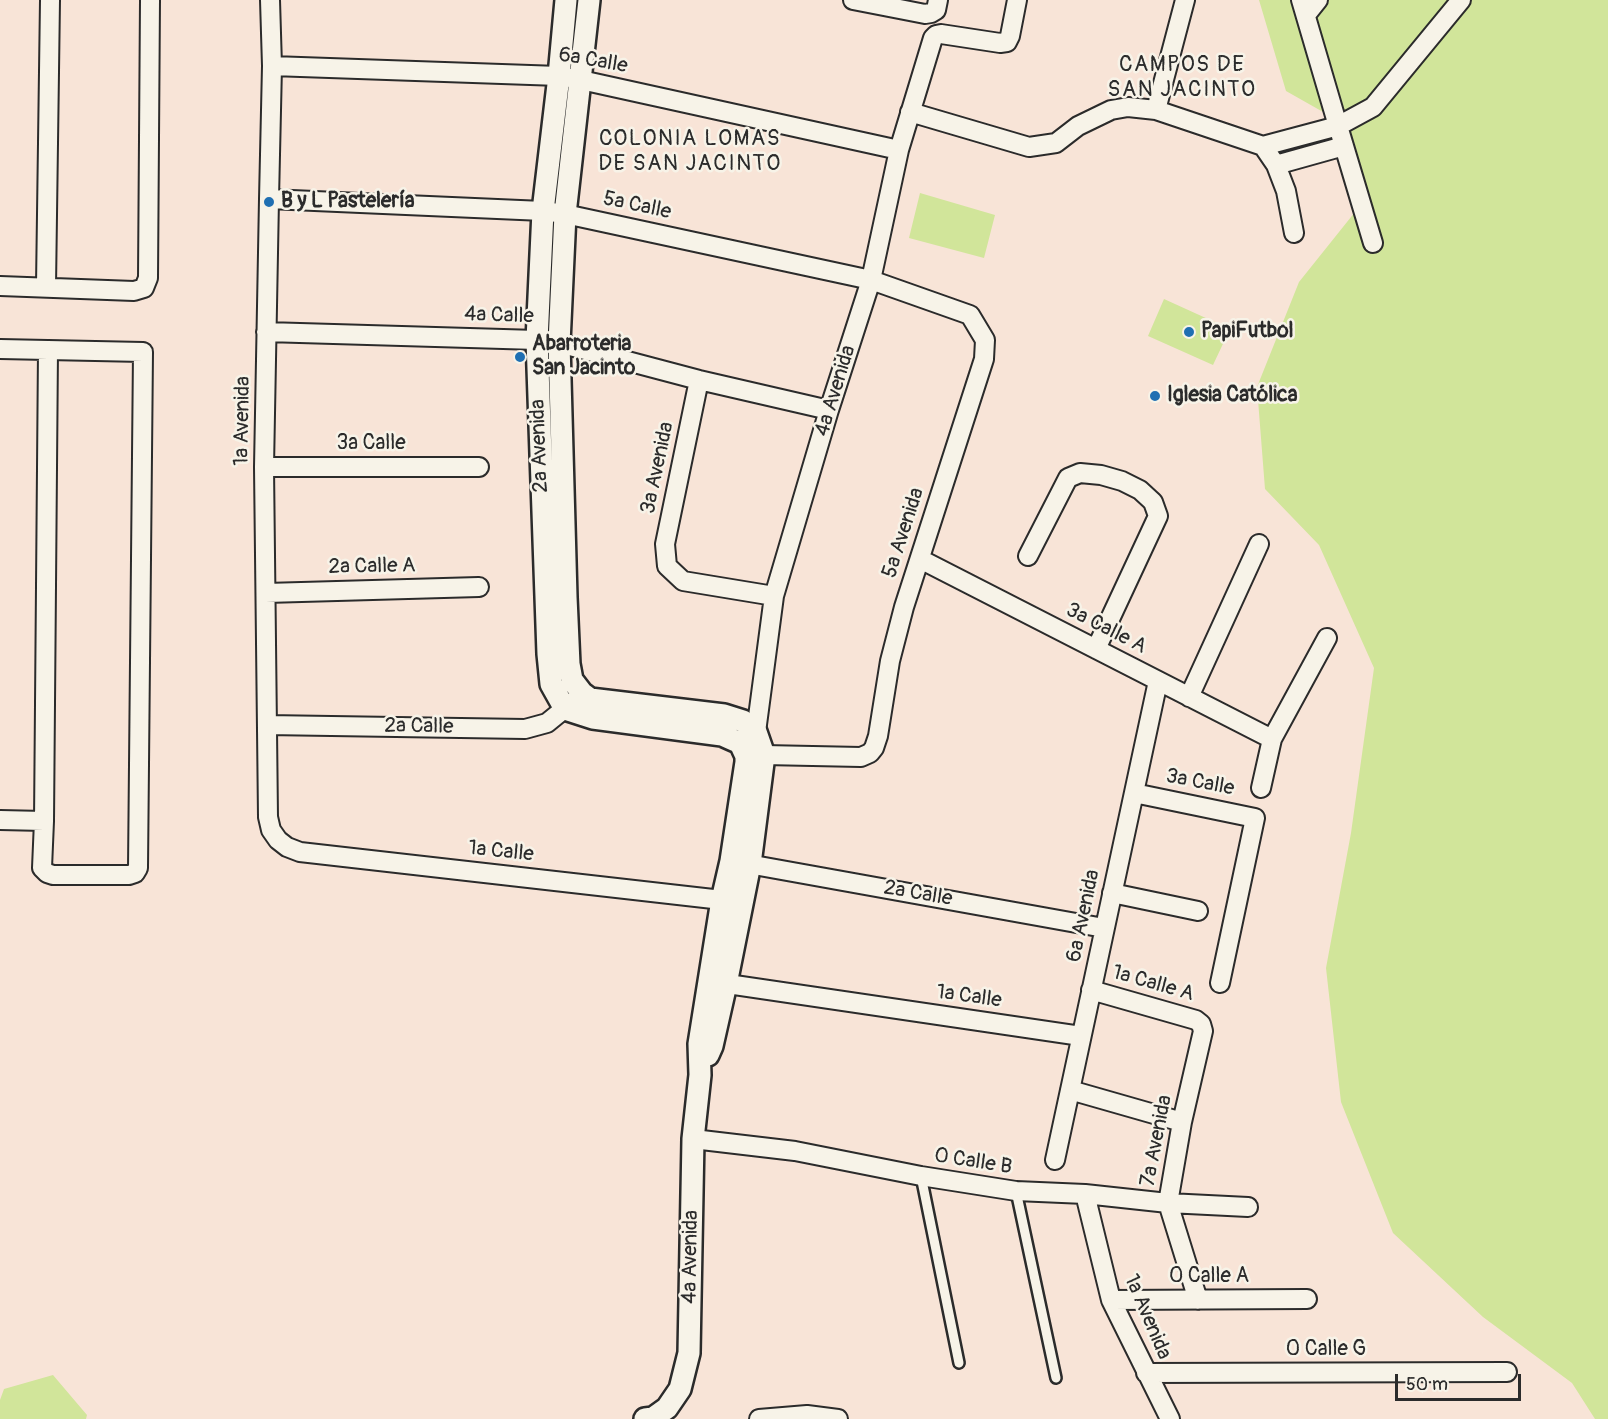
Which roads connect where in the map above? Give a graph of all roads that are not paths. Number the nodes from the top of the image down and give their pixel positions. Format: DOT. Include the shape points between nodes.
graph roads {
  1 [pos="50,0"];
  2 [pos="150,0"];
  3 [pos="270,0"];
  4 [pos="566,0"];
  5 [pos="589,0"];
  6 [pos="853,0"];
  7 [pos="938,0"];
  8 [pos="1017,0"];
  9 [pos="1185,0"];
  10 [pos="1318,0"];
  11 [pos="1461,0"];
  12 [pos="1303,7"];
  13 [pos="273,66"];
  14 [pos="559,76"];
  15 [pos="581,80"];
  16 [pos="1156,110"];
  17 [pos="910,112"];
  18 [pos="1338,126"];
  19 [pos="1263,146"];
  20 [pos="1344,146"];
  21 [pos="900,150"];
  22 [pos="1276,165"];
  23 [pos="269,199"];
  24 [pos="543,211"];
  25 [pos="565,214"];
  26 [pos="1294,233"];
  27 [pos="1373,243"];
  28 [pos="871,280"];
  29 [pos="0,286"];
  30 [pos="46,286"];
  31 [pos="979,329"];
  32 [pos="266,332"];
  33 [pos="537,339"];
  34 [pos="559,343"];
  35 [pos="0,350"];
  36 [pos="48,350"];
  37 [pos="699,380"];
  38 [pos="829,410"];
  39 [pos="478,466"];
  40 [pos="264,467"];
  41 [pos="1258,544"];
  42 [pos="1028,556"];
  43 [pos="920,559"];
  44 [pos="478,587"];
  45 [pos="266,592"];
  46 [pos="774,596"];
  47 [pos="1327,638"];
  48 [pos="1096,649"];
  49 [pos="1158,681"];
  50 [pos="582,693"];
  51 [pos="1189,697"];
  52 [pos="565,709"];
  53 [pos="267,725"];
  54 [pos="1272,739"];
  55 [pos="750,750"];
  56 [pos="1261,788"];
  57 [pos="1134,793"];
  58 [pos="0,820"];
  59 [pos="44,821"];
  60 [pos="278,840"];
  61 [pos="741,863"];
  62 [pos="1112,893"];
  63 [pos="722,900"];
  64 [pos="1198,912"];
  65 [pos="1104,927"];
  66 [pos="717,983"];
  67 [pos="1220,983"];
  68 [pos="1091,990"];
  69 [pos="1201,1024"];
  70 [pos="1081,1036"];
  71 [pos="1070,1090"];
  72 [pos="1182,1122"];
  73 [pos="693,1139"];
  74 [pos="1055,1160"];
  75 [pos="921,1176"];
  76 [pos="1016,1191"];
  77 [pos="1085,1194"];
  78 [pos="1168,1203"];
  79 [pos="1248,1207"];
  80 [pos="1306,1299"];
  81 [pos="1111,1300"];
  82 [pos="1198,1300"];
  83 [pos="959,1363"];
  84 [pos="1507,1372"];
  85 [pos="1146,1373"];
  86 [pos="1056,1378"];
  87 [pos="656,1419"];
  88 [pos="759,1419"];
  89 [pos="838,1419"];
  90 [pos="1170,1419"];
  1 -- 30 [label="street"];
  2 -- 30 [label="street" via="148,278 144,288 135,291"];
  3 -- 13 [label="street, 1a Avenida"];
  4 -- 14 [label="street, 2a Avenida"];
  5 -- 15 [label="street, 2a Avenida"];
  6 -- 7 [label="street" via="925,14 936,10"];
  8 -- 17 [label="street, 4a Avenida" via="1007,42 941,34 933,38"];
  9 -- 16 [label="street"];
  10 -- 12 [label="street"];
  11 -- 18 [label="street" via="1373,107"];
  12 -- 18 [label="street"];
  13 -- 14 [label="street, 6a Calle"];
  13 -- 23 [label="street, 1a Avenida"];
  14 -- 15 [label="street, 6a Calle"];
  14 -- 24 [label="street, 2a Avenida"];
  15 -- 21 [label="street, 6a Calle"];
  15 -- 25 [label="street, 2a Avenida"];
  16 -- 17 [label="street" via="1111,110 1078,126 1056,143 1029,147"];
  16 -- 19 [label="street"];
  17 -- 21 [label="street, 4a Avenida"];
  18 -- 19 [label="street"];
  18 -- 20 [label="street"];
  19 -- 22 [label="street"];
  20 -- 22 [label="street"];
  20 -- 27 [label="street"];
  21 -- 28 [label="street, 4a Avenida"];
  22 -- 26 [label="street" via="1286,191"];
  23 -- 24 [label="street, 5a Calle"];
  23 -- 32 [label="street, 1a Avenida"];
  24 -- 25 [label="street, 5a Calle"];
  24 -- 33 [label="street, 2a Avenida"];
  25 -- 28 [label="street, 5a Calle"];
  25 -- 34 [label="street, 2a Avenida"];
  28 -- 31 [label="street, 5a Calle" via="970,315"];
  28 -- 38 [label="street, 4a Avenida"];
  29 -- 30 [label="street"];
  31 -- 43 [label="street, 5a Avenida" via="985,340 984,359"];
  32 -- 33 [label="street, 4a Calle"];
  32 -- 40 [label="street, 1a Avenida"];
  33 -- 34 [label="street, 4a Calle"];
  33 -- 52 [label="street, 2a Avenida" via="548,654 551,684"];
  34 -- 37 [label="street, 4a Calle"];
  34 -- 50 [label="street, 2a Avenida" via="569,664 572,680"];
  35 -- 36 [label="street"];
  36 -- 59 [label="street"];
  36 -- 59 [label="street" via="143,352 135,873 47,873 42,868"];
  37 -- 38 [label="street, 4a Calle"];
  37 -- 46 [label="street, 3a Avenida" via="665,544 667,566 683,581"];
  38 -- 46 [label="street, 4a Avenida"];
  39 -- 40 [label="street, 3a Calle"];
  40 -- 45 [label="street, 1a Avenida"];
  41 -- 51 [label="street"];
  42 -- 48 [label="street" via="1068,478 1080,473 1101,475 1140,490 1153,502 1158,516"];
  43 -- 48 [label="street, 3a Calle A"];
  43 -- 55 [label="street, 5a Avenida" via="904,607 878,736 870,753 861,757"];
  44 -- 45 [label="street, 2a Calle A"];
  45 -- 53 [label="street, 1a Avenida"];
  46 -- 55 [label="street, 4a Avenida"];
  47 -- 54 [label="street"];
  48 -- 49 [label="street, 3a Calle A"];
  49 -- 51 [label="street, 3a Calle A"];
  49 -- 57 [label="street, 6a Avenida"];
  50 -- 52 [label="street, 2a Calle"];
  50 -- 55 [label="street" via="590,699 724,715 743,722"];
  51 -- 54 [label="street, 3a Calle A"];
  52 -- 53 [label="street, 2a Calle" via="547,723 525,729"];
  52 -- 55 [label="street" via="593,718 722,735"];
  53 -- 60 [label="street, 1a Avenida" via="268,817"];
  54 -- 56 [label="street"];
  55 -- 61 [label="street, 4a Avenida"];
  57 -- 62 [label="street, 6a Avenida"];
  57 -- 67 [label="street, 3a Calle" via="1255,819"];
  58 -- 59 [label="street"];
  60 -- 63 [label="street, 1a Calle" via="300,852"];
  61 -- 63 [label="street, 4a Avenida"];
  61 -- 65 [label="street, 2a Calle"];
  61 -- 66 [label="street, 4a Avenida"];
  62 -- 64 [label="street"];
  62 -- 65 [label="street, 6a Avenida"];
  63 -- 66 [label="street, 4a Avenida"];
  65 -- 68 [label="street, 6a Avenida"];
  66 -- 70 [label="street, 1a Calle"];
  66 -- 73 [label="street, 4a Avenida" via="699,1044 700,1076"];
  68 -- 69 [label="street, 1a Calle A"];
  68 -- 70 [label="street, 6a Avenida"];
  69 -- 72 [label="street, 7a Avenida" via="1203,1031"];
  70 -- 71 [label="street, 6a Avenida"];
  71 -- 72 [label="street"];
  71 -- 74 [label="street, 6a Avenida"];
  72 -- 78 [label="street, 7a Avenida"];
  73 -- 75 [label="street, 0 Calle B" via="795,1151"];
  73 -- 87 [label="street, 4a Avenida" via="689,1353 680,1389"];
  75 -- 76 [label="street, 0 Calle B"];
  75 -- 83 [label="lane"];
  76 -- 77 [label="street, 0 Calle B"];
  76 -- 86 [label="lane"];
  77 -- 78 [label="street, 0 Calle B"];
  77 -- 81 [label="street, 1a Avenida"];
  78 -- 79 [label="street, 0 Calle B"];
  78 -- 82 [label="street, 7a Avenida"];
  80 -- 82 [label="street, 0 Calle A"];
  81 -- 82 [label="street, 0 Calle A"];
  81 -- 85 [label="street, 1a Avenida"];
  84 -- 85 [label="street, 0 Calle G"];
  85 -- 90 [label="street, 1a Avenida"];
  88 -- 89 [label="street" via="807,1414"];
}
